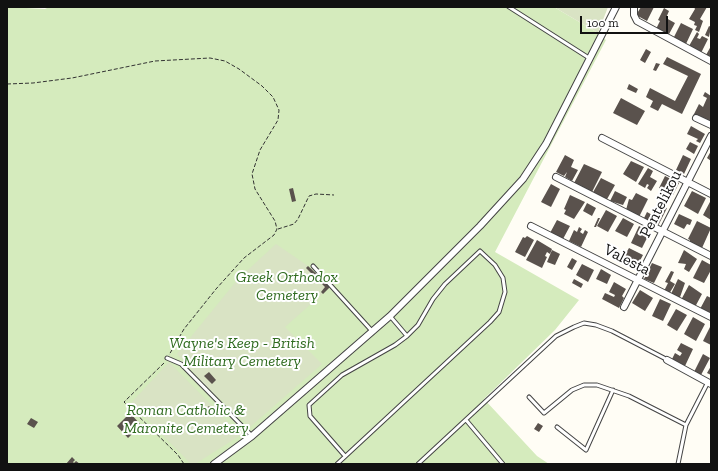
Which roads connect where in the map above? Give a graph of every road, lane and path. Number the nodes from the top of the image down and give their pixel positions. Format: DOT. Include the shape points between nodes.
graph roads {
  1 [pos="509,7"];
  2 [pos="616,7"];
  3 [pos="634,7"];
  4 [pos="591,59"];
  5 [pos="711,61"];
  6 [pos="7,84"];
  7 [pos="696,118"];
  8 [pos="711,125"];
  9 [pos="711,136"];
  10 [pos="602,138"];
  11 [pos="556,177"];
  12 [pos="687,181"];
  13 [pos="711,194"];
  14 [pos="334,195"];
  15 [pos="531,226"];
  16 [pos="277,229"];
  17 [pos="662,230"];
  18 [pos="711,256"];
  19 [pos="313,266"];
  20 [pos="638,280"];
  21 [pos="624,306"];
  22 [pos="390,316"];
  23 [pos="711,317"];
  24 [pos="372,331"];
  25 [pos="407,336"];
  26 [pos="167,358"];
  27 [pos="666,359"];
  28 [pos="710,383"];
  29 [pos="613,390"];
  30 [pos="529,397"];
  31 [pos="466,420"];
  32 [pos="686,425"];
  33 [pos="557,427"];
  34 [pos="252,436"];
  35 [pos="346,456"];
  36 [pos="184,464"];
  37 [pos="214,464"];
  38 [pos="337,464"];
  39 [pos="418,464"];
  40 [pos="503,464"];
  41 [pos="678,464"];
  1 -- 4 [label="lane"];
  2 -- 4 [label="street"];
  3 -- 5 [label="street" via="634,18 640,23"];
  4 -- 22 [label="street" via="546,144 523,179"];
  6 -- 16 [label="path" via="72,78 155,61 210,58 230,64 262,86 273,97 279,110 278,120 260,150 252,174 255,189 275,221"];
  7 -- 8 [label="street"];
  9 -- 12 [label="street, Pentelikou"];
  10 -- 12 [label="street"];
  11 -- 17 [label="street"];
  12 -- 13 [label="street"];
  12 -- 17 [label="street, Pentelikou"];
  14 -- 16 [label="path" via="309,196 294,224"];
  15 -- 20 [label="street, Valesta"];
  16 -- 26 [label="path" via="274,235 244,258 216,289 184,329"];
  17 -- 18 [label="street"];
  17 -- 20 [label="street, Pentelikou"];
  19 -- 24 [label="lane"];
  20 -- 21 [label="street, Pentelikou"];
  20 -- 23 [label="street, Valesta"];
  22 -- 24 [label="street"];
  22 -- 25 [label="lane"];
  24 -- 34 [label="street"];
  25 -- 35 [label="lane" via="342,375 310,405 310,416"];
  25 -- 35 [label="lane" via="418,325 445,284 480,251 495,265 503,278 505,292 499,312"];
  26 -- 34 [label="lane" via="181,364"];
  26 -- 36 [label="path" via="124,402"];
  27 -- 28 [label="street"];
  27 -- 31 [label="lane" via="612,331 584,323 556,336"];
  28 -- 32 [label="lane"];
  29 -- 30 [label="lane" via="597,385 584,385 572,390 544,413"];
  29 -- 32 [label="lane"];
  29 -- 33 [label="lane" via="586,450"];
  31 -- 39 [label="lane"];
  31 -- 40 [label="lane"];
  32 -- 41 [label="lane"];
  34 -- 37 [label="street"];
  35 -- 38 [label="lane"];
}
